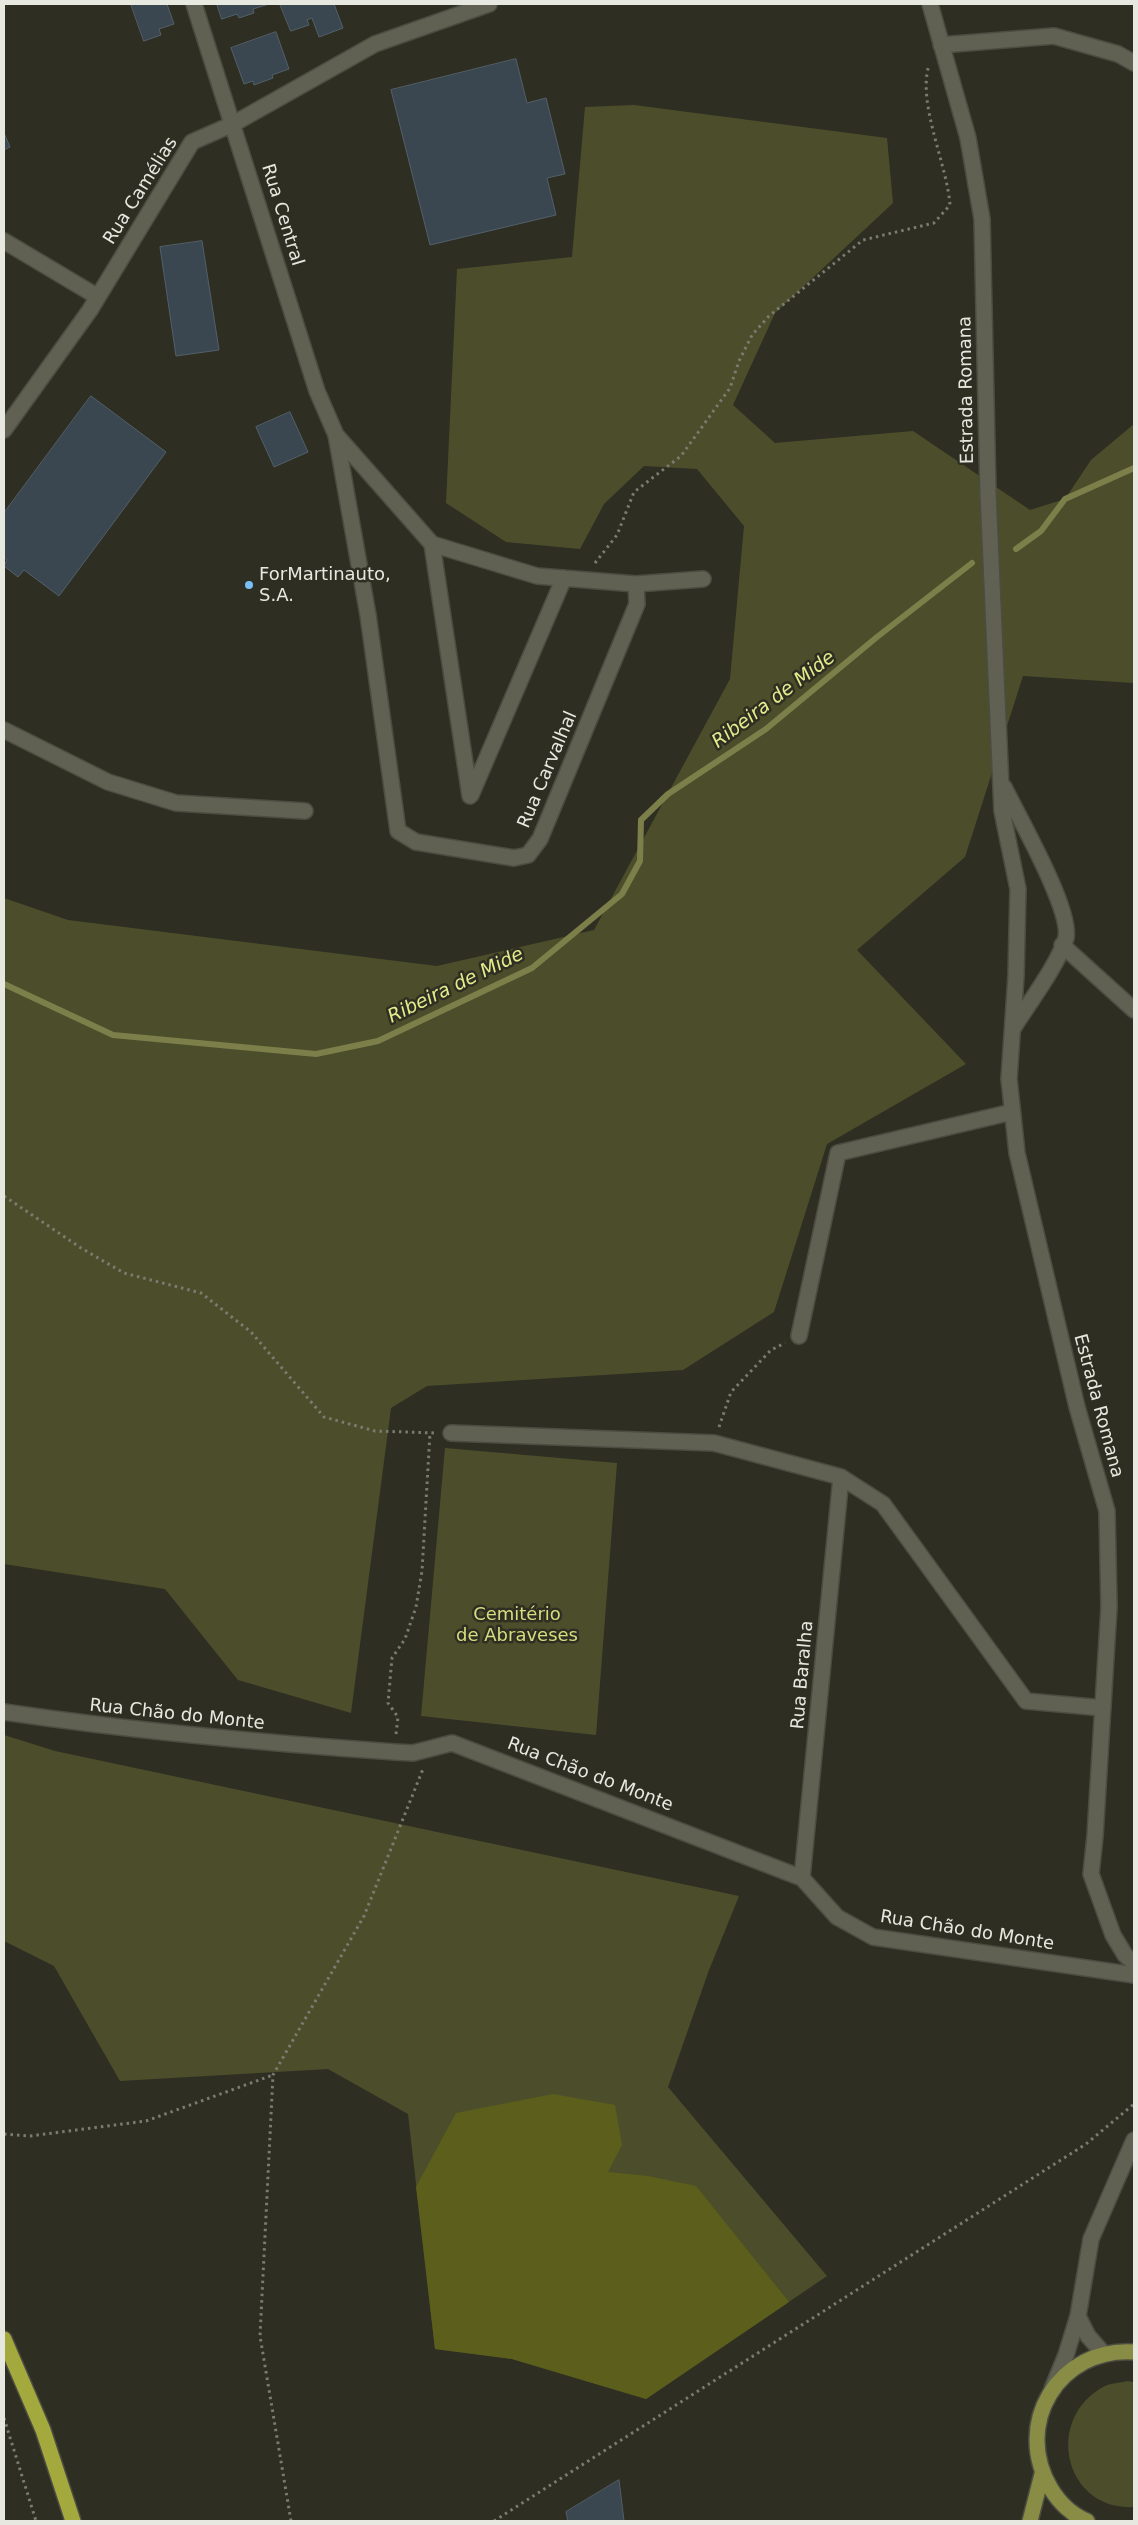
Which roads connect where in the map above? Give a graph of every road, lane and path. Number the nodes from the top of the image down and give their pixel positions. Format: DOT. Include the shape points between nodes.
graph roads {
  1 [pos="194,4"];
  2 [pos="489,4"];
  3 [pos="930,4"];
  4 [pos="941,45"];
  5 [pos="1134,63"];
  6 [pos="233,124"];
  7 [pos="4,241"];
  8 [pos="98,298"];
  9 [pos="4,430"];
  10 [pos="336,435"];
  11 [pos="432,544"];
  12 [pos="564,578"];
  13 [pos="703,579"];
  14 [pos="586,582"];
  15 [pos="636,584"];
  16 [pos="4,730"];
  17 [pos="1001,782"];
  18 [pos="305,812"];
  19 [pos="1062,944"];
  20 [pos="1134,1010"];
  21 [pos="1012,1030"];
  22 [pos="1012,1112"];
  23 [pos="4,1196"];
  24 [pos="799,1336"];
  25 [pos="430,1433"];
  26 [pos="451,1433"];
  27 [pos="714,1443"];
  28 [pos="841,1477"];
  29 [pos="1103,1708"];
  30 [pos="4,1712"];
  31 [pos="432,1748"];
  32 [pos="395,1752"];
  33 [pos="802,1878"];
  34 [pos="1134,1963"];
  35 [pos="1134,1975"];
  36 [pos="273,2075"];
  37 [pos="1134,2104"];
  38 [pos="4,2134"];
  39 [pos="1134,2140"];
  40 [pos="1078,2316"];
  41 [pos="4,2339"];
  42 [pos="1134,2352"];
  43 [pos="1104,2354"];
  44 [pos="1050,2393"];
  45 [pos="4,2418"];
  46 [pos="1042,2474"];
  47 [pos="36,2521"];
  48 [pos="73,2521"];
  49 [pos="291,2521"];
  50 [pos="494,2521"];
  51 [pos="1030,2521"];
  52 [pos="1087,2521"];
  1 -- 6 [label="street, Rua Central"];
  2 -- 6 [label="street, Rua Camélias" via="374,44"];
  3 -- 4 [label="street, Estrada Romana"];
  4 -- 5 [label="street" via="1054,36 1118,54"];
  4 -- 14 [label="path" via="928,68 927,90 950,205 934,223 863,240 769,316 752,336 730,388 681,456 634,492 616,535 591,568"];
  4 -- 17 [label="street, Estrada Romana" via="968,138 982,219 988,492"];
  6 -- 8 [label="street, Rua Camélias" via="192,142"];
  6 -- 10 [label="street, Rua Central" via="317,391"];
  7 -- 8 [label="street"];
  8 -- 9 [label="street, Rua Camélias"];
  10 -- 11 [label="street"];
  10 -- 15 [label="street, Rua Carvalhal" via="368,615 398,831 416,842 514,858 528,854 540,839 637,604"];
  11 -- 12 [label="street" via="537,576"];
  11 -- 12 [label="street" via="470,796"];
  12 -- 14 [label="street"];
  13 -- 15 [label="street"];
  14 -- 15 [label="street"];
  16 -- 18 [label="street" via="108,782 176,803"];
  17 -- 19 [label="street, Estrada Romana" via="1059,897 1066,936"];
  17 -- 21 [label="street, Estrada Romana" via="1005,834 1018,889"];
  19 -- 20 [label="street"];
  19 -- 21 [label="street, Estrada Romana"];
  21 -- 22 [label="street, Estrada Romana" via="1008,1079"];
  22 -- 24 [label="street" via="838,1153"];
  22 -- 29 [label="street, Estrada Romana" via="1017,1153 1041,1256 1077,1407 1107,1511 1109,1607"];
  23 -- 25 [label="path" via="124,1273 201,1293 251,1332 324,1417 375,1431"];
  24 -- 27 [label="path" via="771,1350 731,1392"];
  25 -- 26 [label="path"];
  25 -- 32 [label="path" via="422,1571 416,1607 405,1639 392,1658 388,1703 398,1717"];
  26 -- 27 [label="street"];
  27 -- 28 [label="street"];
  28 -- 29 [label="street" via="883,1504 1026,1700"];
  28 -- 33 [label="street, Rua Baralha"];
  29 -- 34 [label="street, Estrada Romana" via="1091,1874 1113,1935"];
  30 -- 32 [label="street, Rua Chão do Monte" via="251,1742"];
  31 -- 32 [label="street, Rua Chão do Monte" via="413,1753"];
  31 -- 33 [label="street, Rua Chão do Monte" via="452,1743 490,1756"];
  31 -- 36 [label="path" via="364,1916"];
  33 -- 35 [label="street, Rua Chão do Monte" via="837,1917 873,1937"];
  36 -- 38 [label="path" via="146,2121 30,2136"];
  36 -- 49 [label="path" via="260,2336"];
  37 -- 50 [label="path" via="1086,2144"];
  39 -- 40 [label="street" via="1091,2239"];
  40 -- 43 [label="street" via="1088,2336"];
  40 -- 44 [label="street"];
  41 -- 48 [label="highway" via="43,2430"];
  42 -- 43 [label="main road"];
  43 -- 44 [label="main road" via="1070,2371"];
  44 -- 46 [label="main road" via="1039,2419 1036,2446"];
  45 -- 47 [label="path"];
  46 -- 51 [label="main road"];
  46 -- 52 [label="main road" via="1057,2499"];
}
